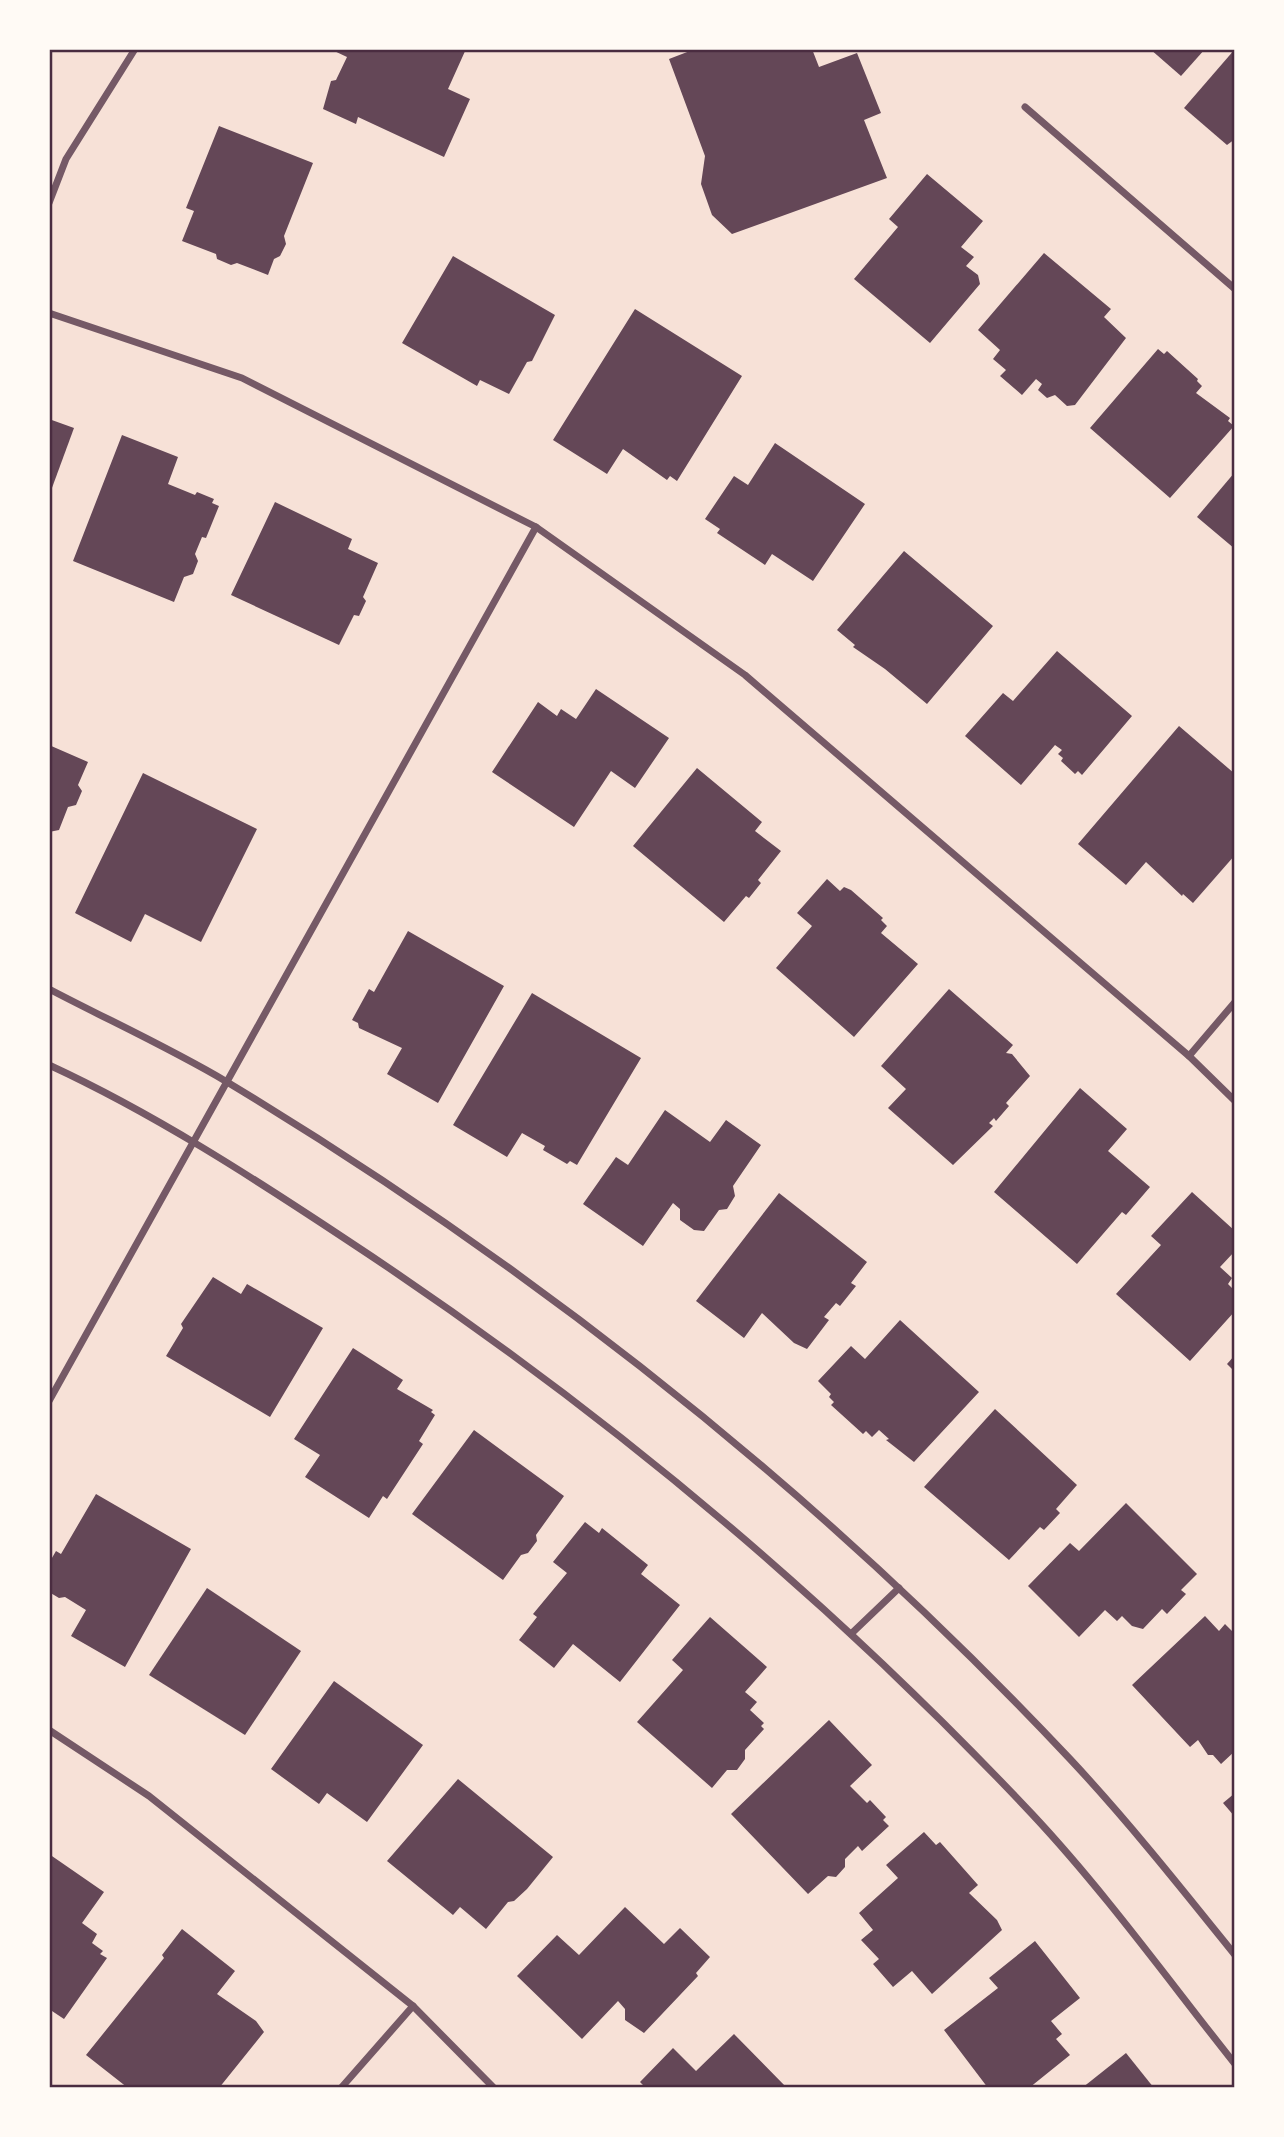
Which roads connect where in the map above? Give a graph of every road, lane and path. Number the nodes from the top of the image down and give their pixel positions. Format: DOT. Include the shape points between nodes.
graph roads {
  1 [pos="135,49"];
  2 [pos="1025,107"];
  3 [pos="49,203"];
  4 [pos="1235,289"];
  5 [pos="49,313"];
  6 [pos="536,527"];
  7 [pos="49,989"];
  8 [pos="1235,1002"];
  9 [pos="1189,1056"];
  10 [pos="49,1065"];
  11 [pos="225,1081"];
  12 [pos="1235,1101"];
  13 [pos="191,1142"];
  14 [pos="49,1401"];
  15 [pos="899,1588"];
  16 [pos="852,1633"];
  17 [pos="49,1730"];
  18 [pos="1235,1955"];
  19 [pos="413,2006"];
  20 [pos="1235,2064"];
  21 [pos="341,2088"];
  22 [pos="494,2088"];
  1 -- 3 [label="street" via="66,159"];
  2 -- 4 [label="street"];
  5 -- 6 [label="street" via="242,378"];
  6 -- 9 [label="street" via="745,675"];
  6 -- 11 [label="street"];
  7 -- 11 [label="street"];
  8 -- 9 [label="street"];
  9 -- 12 [label="street"];
  10 -- 13 [label="street"];
  11 -- 13 [label="street"];
  11 -- 15 [label="street" via="479,1245 620,1350 794,1491"];
  13 -- 14 [label="street"];
  13 -- 16 [label="street" via="294,1204 524,1362 758,1550"];
  15 -- 16 [label="street"];
  15 -- 18 [label="street" via="1072,1760"];
  16 -- 20 [label="street" via="1034,1816"];
  17 -- 19 [label="street" via="149,1796"];
  19 -- 21 [label="street"];
  19 -- 22 [label="street"];
}
